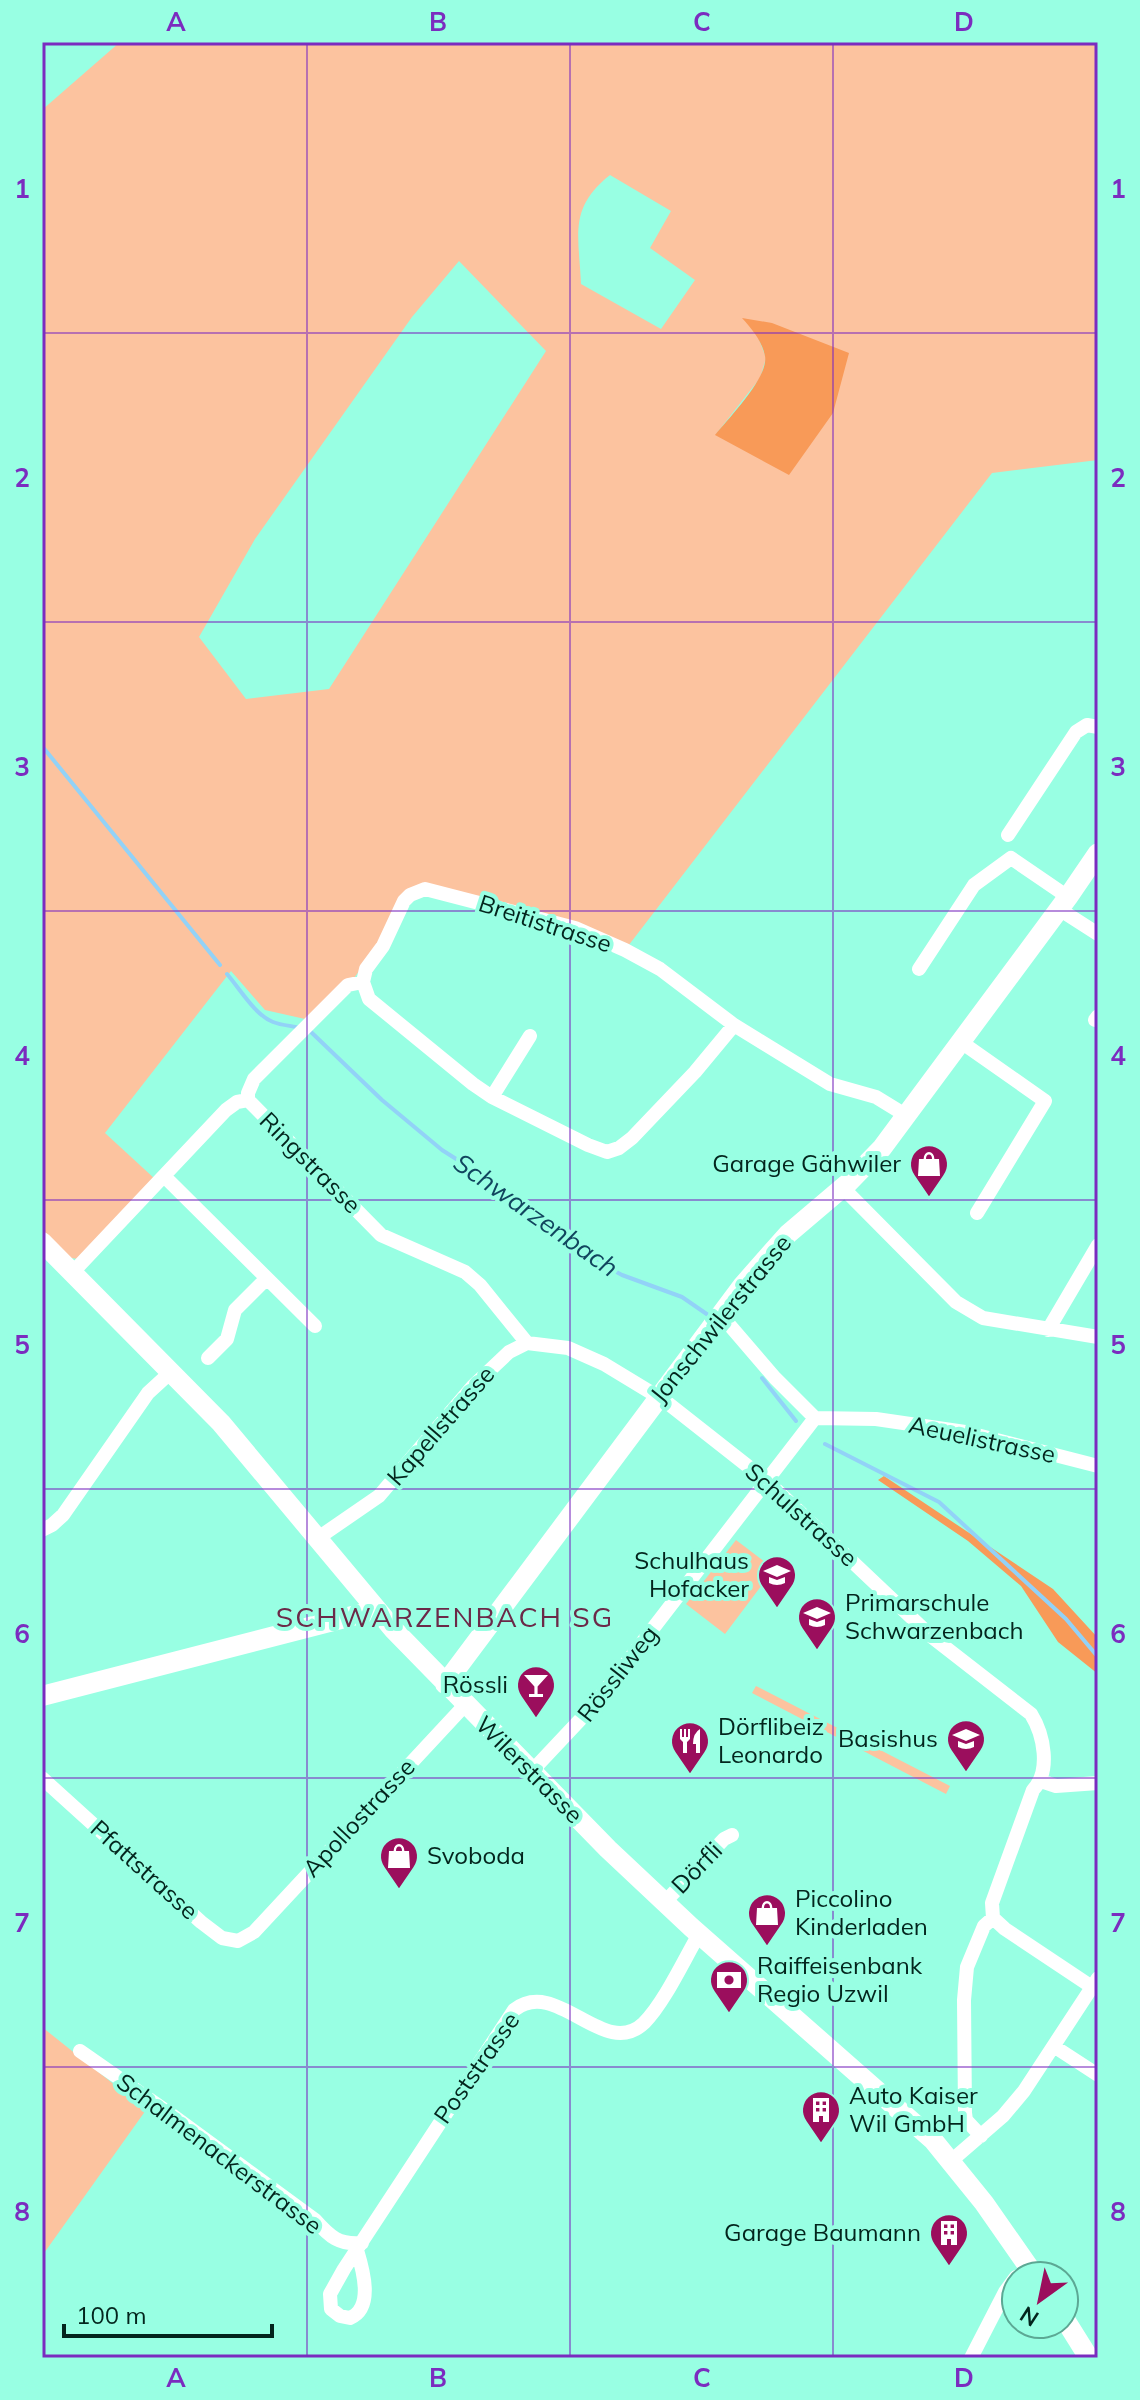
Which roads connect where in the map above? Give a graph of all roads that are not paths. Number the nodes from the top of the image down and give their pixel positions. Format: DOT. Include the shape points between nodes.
graph roads {
  1 [pos="1098,727"];
  2 [pos="1008,835"];
  3 [pos="1098,853"];
  4 [pos="1064,903"];
  5 [pos="1098,934"];
  6 [pos="919,969"];
  7 [pos="363,982"];
  8 [pos="734,1025"];
  9 [pos="530,1036"];
  10 [pos="961,1042"];
  11 [pos="492,1097"];
  12 [pos="248,1100"];
  13 [pos="907,1116"];
  14 [pos="164,1176"];
  15 [pos="843,1188"];
  16 [pos="977,1213"];
  17 [pos="42,1242"];
  18 [pos="1098,1245"];
  19 [pos="73,1272"];
  20 [pos="266,1279"];
  21 [pos="720,1314"];
  22 [pos="315,1326"];
  23 [pos="1048,1330"];
  24 [pos="1098,1337"];
  25 [pos="527,1343"];
  26 [pos="208,1358"];
  27 [pos="172,1371"];
  28 [pos="658,1397"];
  29 [pos="815,1418"];
  30 [pos="1098,1466"];
  31 [pos="768,1482"];
  32 [pos="42,1530"];
  33 [pos="318,1538"];
  34 [pos="374,1606"];
  35 [pos="445,1684"];
  36 [pos="42,1696"];
  37 [pos="465,1705"];
  38 [pos="531,1772"];
  39 [pos="42,1778"];
  40 [pos="1041,1781"];
  41 [pos="1098,1783"];
  42 [pos="732,1835"];
  43 [pos="664,1903"];
  44 [pos="993,1918"];
  45 [pos="254,1932"];
  46 [pos="699,1934"];
  47 [pos="1095,1982"];
  48 [pos="1055,2047"];
  49 [pos="80,2051"];
  50 [pos="1098,2075"];
  51 [pos="981,2136"];
  52 [pos="951,2161"];
  53 [pos="360,2246"];
  54 [pos="1015,2260"];
  55 [pos="1000,2302"];
  56 [pos="1078,2340"];
  57 [pos="971,2358"];
  58 [pos="1089,2358"];
  1 -- 2 [label="street" via="1087,725 1076,732"];
  3 -- 4 [label="main road, Jonschwilerstrasse"];
  4 -- 5 [label="street"];
  4 -- 6 [label="street" via="1011,858 974,885"];
  4 -- 10 [label="main road, Jonschwilerstrasse"];
  7 -- 8 [label="street, Breitistrasse" via="404,901 418,891 434,889 575,928 625,950 660,969"];
  7 -- 11 [label="street" via="369,999"];
  7 -- 12 [label="street" via="348,985 296,1035 254,1079"];
  8 -- 11 [label="street" via="676,1093 626,1144 612,1151 588,1145"];
  8 -- 13 [label="street, Breitistrasse" via="830,1084 876,1097"];
  9 -- 11 [label="street"];
  10 -- 13 [label="main road, Jonschwilerstrasse"];
  10 -- 16 [label="street" via="1045,1101"];
  12 -- 14 [label="street, Ringstrasse" via="226,1110"];
  12 -- 25 [label="street, Ringstrasse" via="381,1235 465,1272"];
  13 -- 15 [label="main road, Jonschwilerstrasse"];
  14 -- 19 [label="street, Ringstrasse"];
  14 -- 20 [label="street"];
  15 -- 21 [label="main road, Jonschwilerstrasse" via="788,1234"];
  15 -- 23 [label="street" via="956,1302 983,1318"];
  17 -- 19 [label="main road, Wilerstrasse"];
  18 -- 23 [label="street"];
  19 -- 27 [label="main road, Wilerstrasse"];
  20 -- 22 [label="street"];
  20 -- 26 [label="street" via="235,1310 227,1339"];
  21 -- 28 [label="main road, Jonschwilerstrasse"];
  21 -- 29 [label="street"];
  23 -- 24 [label="street"];
  25 -- 28 [label="street" via="582,1353"];
  25 -- 33 [label="street, Kapellstrasse" via="482,1376 379,1496"];
  27 -- 32 [label="street" via="148,1393 63,1515"];
  27 -- 33 [label="main road, Wilerstrasse"];
  28 -- 31 [label="street, Schulstrasse"];
  28 -- 35 [label="main road, Jonschwilerstrasse"];
  29 -- 30 [label="street, Aeuelistrasse" via="876,1419 965,1432"];
  29 -- 31 [label="street, Rössliweg"];
  31 -- 38 [label="street, Rössliweg" via="594,1705"];
  31 -- 40 [label="street, Schulstrasse" via="932,1637 1031,1714 1044,1748"];
  33 -- 34 [label="main road, Wilerstrasse"];
  34 -- 35 [label="main road, Wilerstrasse"];
  34 -- 36 [label="main road" via="364,1613"];
  35 -- 37 [label="main road, Wilerstrasse"];
  37 -- 38 [label="main road, Wilerstrasse"];
  37 -- 45 [label="street, Apollostrasse"];
  38 -- 43 [label="main road, Wilerstrasse"];
  39 -- 45 [label="street, Pfattstrasse" via="222,1938 238,1941"];
  40 -- 41 [label="street" via="1056,1786"];
  40 -- 44 [label="street, Schulstrasse" via="1001,1877"];
  42 -- 43 [label="street, Dörfli"];
  43 -- 46 [label="main road, Wilerstrasse"];
  44 -- 47 [label="street"];
  44 -- 51 [label="street, Schulstrasse" via="984,1926 967,1967 964,2000 965,2113"];
  46 -- 52 [label="main road, Wilerstrasse" via="912,2120"];
  46 -- 53 [label="street, Poststrasse" via="654,2010 629,2032 605,2030 538,2001 514,2010"];
  47 -- 48 [label="street"];
  48 -- 50 [label="street"];
  48 -- 51 [label="street" via="1024,2091"];
  49 -- 53 [label="street, Schalmenackerstrasse" via="302,2211 332,2239"];
  51 -- 52 [label="street"];
  52 -- 54 [label="main road, Wilerstrasse"];
  55 -- 57 [label="street"];
  56 -- 58 [label="main road"];
}
